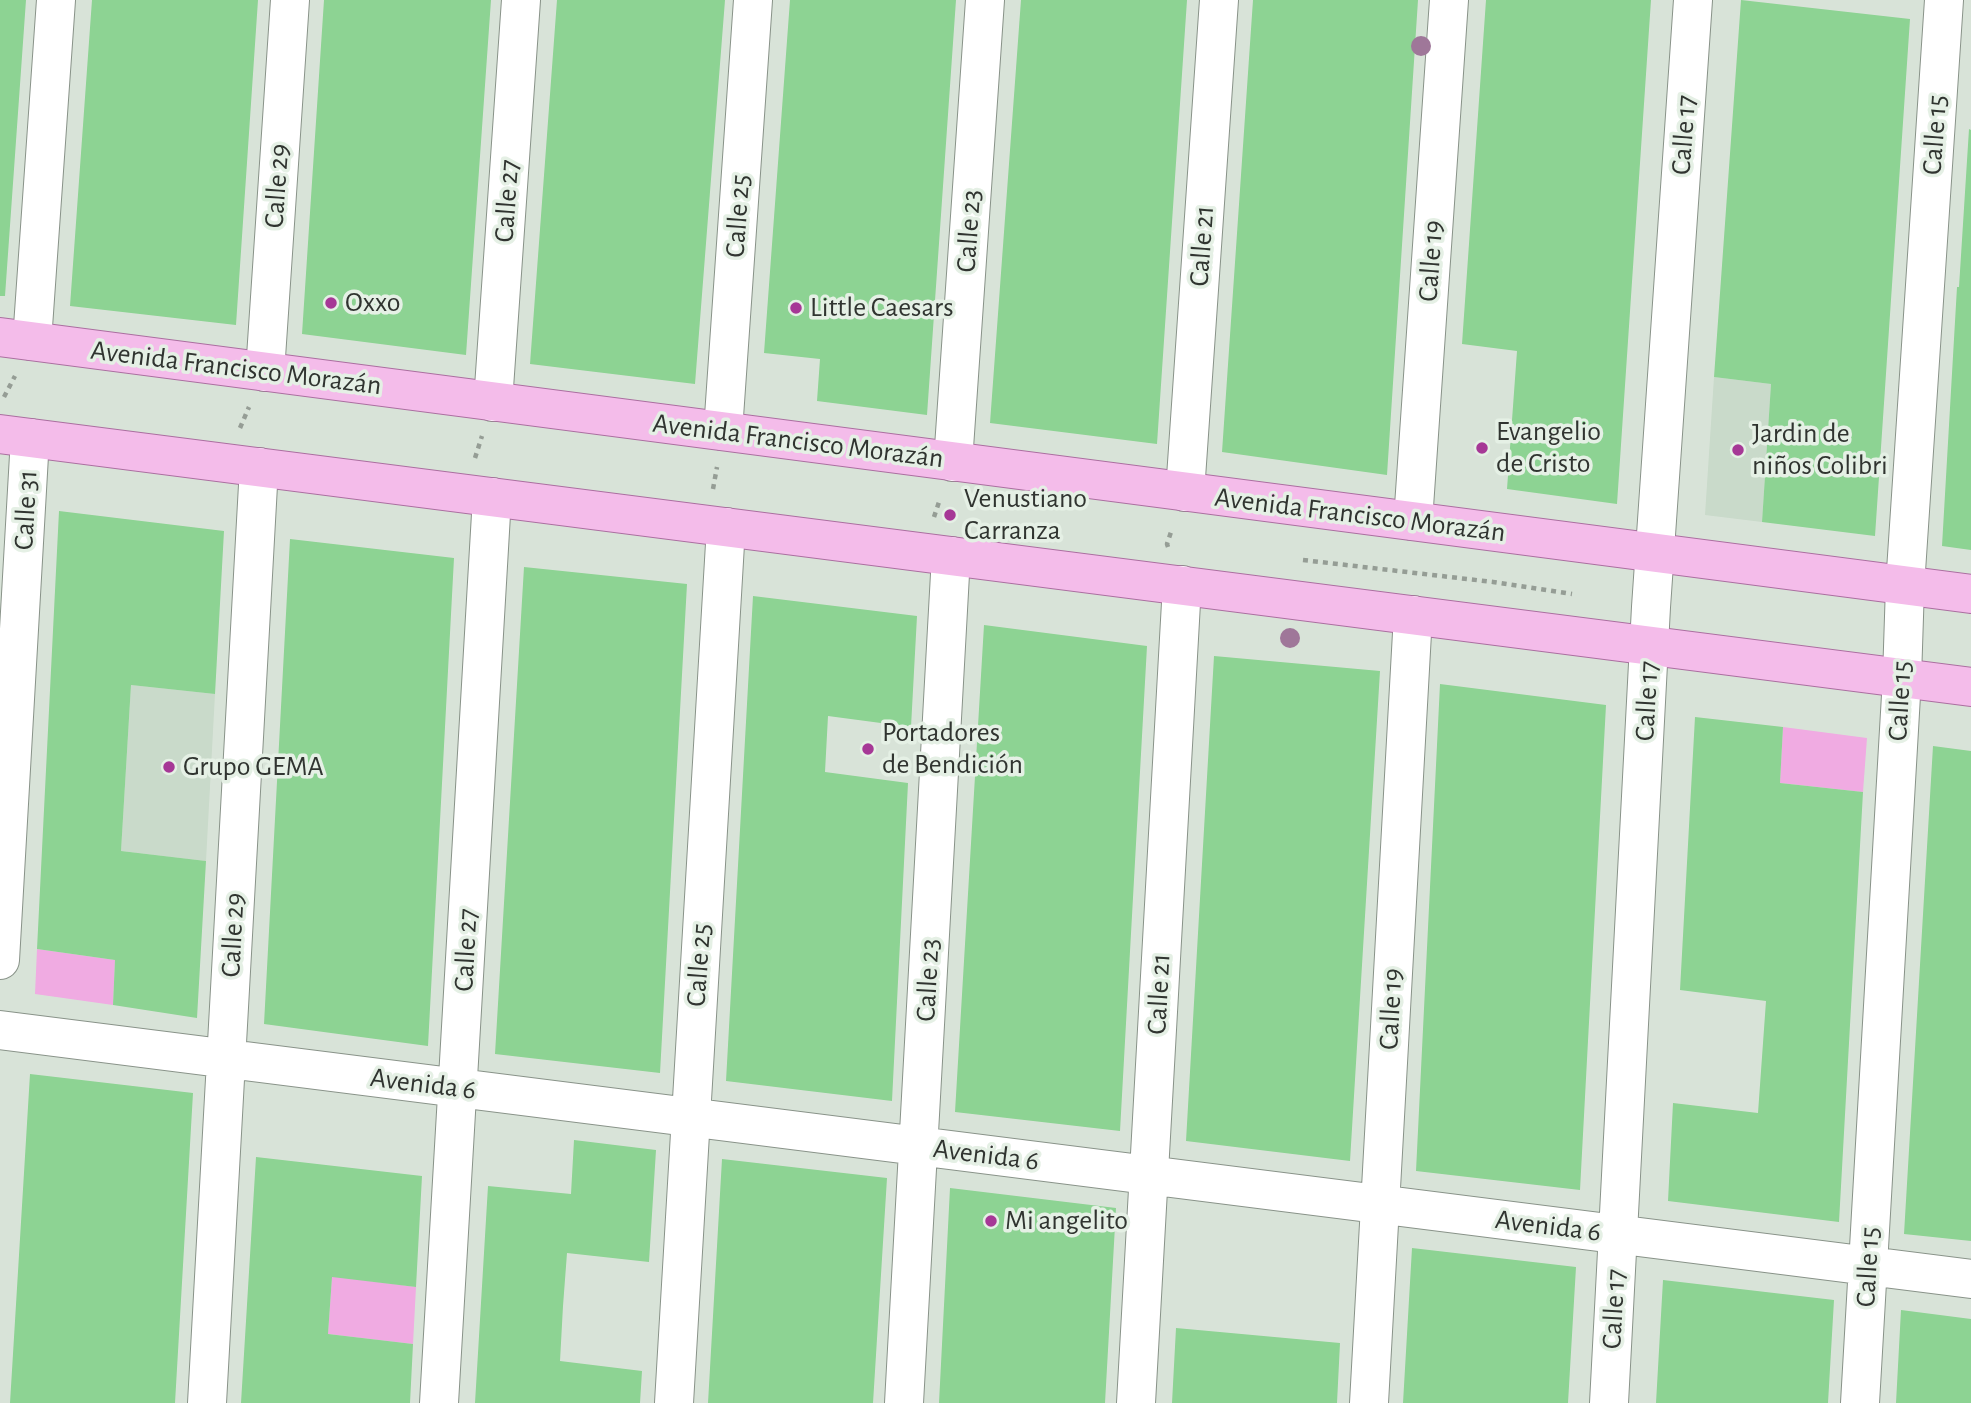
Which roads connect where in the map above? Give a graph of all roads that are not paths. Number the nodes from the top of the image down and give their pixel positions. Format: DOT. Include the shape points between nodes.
graph roads {
  1 [pos="56,0"];
  2 [pos="290,0"];
  3 [pos="521,0"];
  4 [pos="753,0"];
  5 [pos="985,0"];
  6 [pos="1219,0"];
  7 [pos="1449,0"];
  8 [pos="1693,0"];
  9 [pos="1944,0"];
  10 [pos="16,339"];
  11 [pos="265,372"];
  12 [pos="493,402"];
  13 [pos="723,431"];
  14 [pos="15,436"];
  15 [pos="953,461"];
  16 [pos="259,467"];
  17 [pos="1185,492"];
  18 [pos="492,497"];
  19 [pos="1413,521"];
  20 [pos="717,526"];
  21 [pos="1655,554"];
  22 [pos="951,556"];
  23 [pos="1182,585"];
  24 [pos="1905,586"];
  25 [pos="1971,594"];
  26 [pos="1413,615"];
  27 [pos="1650,646"];
  28 [pos="1902,678"];
  29 [pos="1971,687"];
  30 [pos="0,960"];
  31 [pos="0,1030"];
  32 [pos="226,1059"];
  33 [pos="458,1088"];
  34 [pos="689,1117"];
  35 [pos="918,1146"];
  36 [pos="1149,1175"];
  37 [pos="1380,1205"];
  38 [pos="1618,1235"];
  39 [pos="1868,1266"];
  40 [pos="1971,1279"];
  41 [pos="207,1403"];
  42 [pos="439,1403"];
  43 [pos="674,1403"];
  44 [pos="904,1403"];
  45 [pos="1136,1403"];
  46 [pos="1369,1403"];
  47 [pos="1609,1403"];
  48 [pos="1860,1403"];
  1 -- 10 [label="street"];
  2 -- 11 [label="street, Calle 29"];
  3 -- 12 [label="street, Calle 27"];
  4 -- 13 [label="street, Calle 25"];
  5 -- 15 [label="street, Calle 23"];
  6 -- 17 [label="street, Calle 21"];
  7 -- 19 [label="street, Calle 19"];
  8 -- 21 [label="street, Calle 17"];
  9 -- 24 [label="street, Calle 15"];
  10 -- 11 [label="main road, Avenida Francisco Morazán"];
  11 -- 12 [label="main road, Avenida Francisco Morazán"];
  12 -- 13 [label="main road, Avenida Francisco Morazán"];
  13 -- 15 [label="main road, Avenida Francisco Morazán"];
  14 -- 16 [label="main road"];
  14 -- 30 [label="street, Calle 31"];
  15 -- 17 [label="main road, Avenida Francisco Morazán"];
  16 -- 18 [label="main road"];
  16 -- 32 [label="street, Calle 29"];
  17 -- 19 [label="main road, Avenida Francisco Morazán"];
  18 -- 20 [label="main road"];
  18 -- 33 [label="street, Calle 27"];
  19 -- 21 [label="main road, Avenida Francisco Morazán"];
  20 -- 22 [label="main road"];
  20 -- 34 [label="street, Calle 25"];
  21 -- 24 [label="main road, Avenida Francisco Morazán"];
  21 -- 27 [label="street, Calle 17"];
  22 -- 23 [label="main road"];
  22 -- 35 [label="street, Calle 23"];
  23 -- 26 [label="main road"];
  23 -- 36 [label="street, Calle 21"];
  24 -- 25 [label="main road, Avenida Francisco Morazán"];
  24 -- 28 [label="street, Calle 15"];
  26 -- 27 [label="main road"];
  26 -- 37 [label="street, Calle 19"];
  27 -- 28 [label="main road"];
  27 -- 38 [label="street, Calle 17"];
  28 -- 29 [label="main road"];
  28 -- 39 [label="street, Calle 15"];
  31 -- 32 [label="street, Avenida 6"];
  32 -- 33 [label="street, Avenida 6"];
  32 -- 41 [label="street, Calle 29"];
  33 -- 34 [label="street, Avenida 6"];
  33 -- 42 [label="street, Calle 27"];
  34 -- 35 [label="street, Avenida 6"];
  34 -- 43 [label="street, Calle 25"];
  35 -- 36 [label="street, Avenida 6"];
  35 -- 44 [label="street, Calle 23"];
  36 -- 37 [label="street, Avenida 6"];
  36 -- 45 [label="street, Calle 21"];
  37 -- 38 [label="street, Avenida 6"];
  37 -- 46 [label="street, Calle 19"];
  38 -- 39 [label="street, Avenida 6"];
  38 -- 47 [label="street, Calle 17"];
  39 -- 40 [label="street, Avenida 6"];
  39 -- 48 [label="street, Calle 15"];
}
